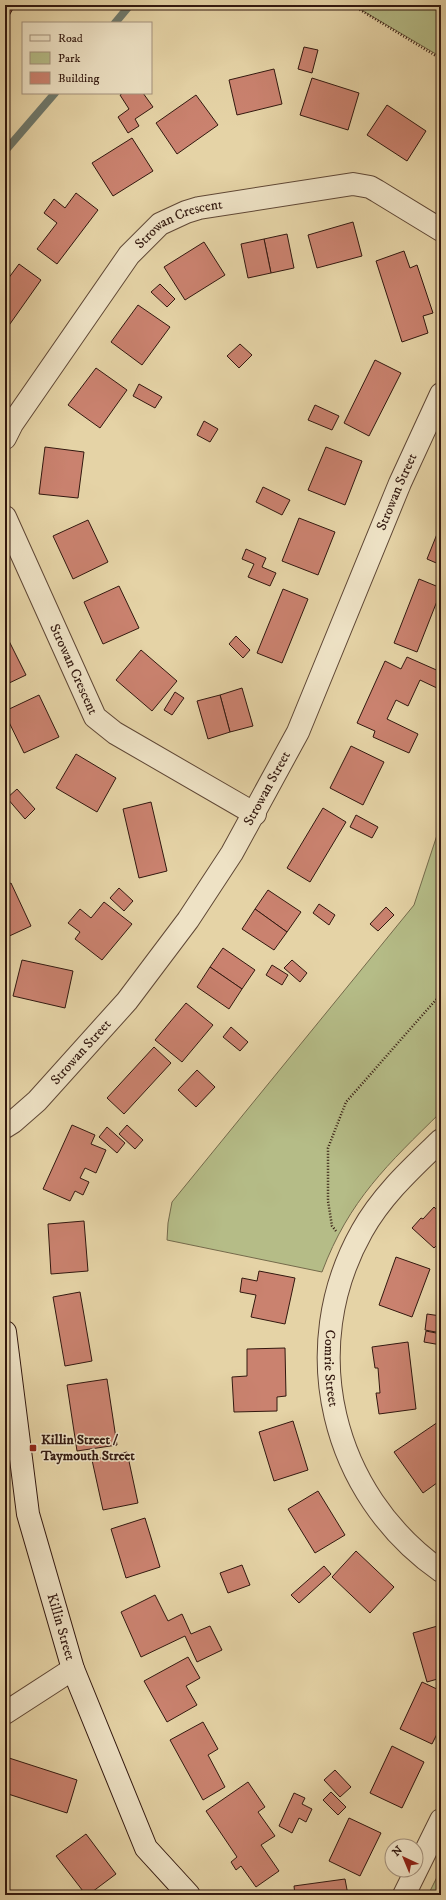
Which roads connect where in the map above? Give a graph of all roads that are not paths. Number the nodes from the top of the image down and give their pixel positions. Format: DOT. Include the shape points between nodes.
graph roads {
  1 [pos="441,230"];
  2 [pos="441,394"];
  3 [pos="5,438"];
  4 [pos="5,517"];
  5 [pos="255,814"];
  6 [pos="5,1127"];
  7 [pos="441,1140"];
  8 [pos="5,1332"];
  9 [pos="8,1381"];
  10 [pos="441,1571"];
  11 [pos="73,1669"];
  12 [pos="5,1713"];
  13 [pos="441,1820"];
  14 [pos="189,1895"];
  15 [pos="404,1895"];
  1 -- 3 [label="street, Strowan Crescent" via="377,191 353,184 199,208 172,217 149,233 129,255 12,424"];
  2 -- 5 [label="street, Strowan Street" via="400,484 298,732"];
  4 -- 5 [label="street, Strowan Crescent" via="95,717 115,733"];
  5 -- 6 [label="street, Strowan Street" via="188,920 136,990 96,1038 37,1101"];
  7 -- 10 [label="street, Comrie Street" via="386,1195 372,1213 352,1249 338,1286 328,1351 329,1384 335,1419 354,1469 384,1517 412,1547"];
  8 -- 9 [label="street, Killin Street"];
  9 -- 11 [label="street, Killin Street" via="28,1514"];
  11 -- 12 [label="street"];
  11 -- 14 [label="street, Killin Street" via="146,1848"];
  13 -- 15 [label="street"];
}
